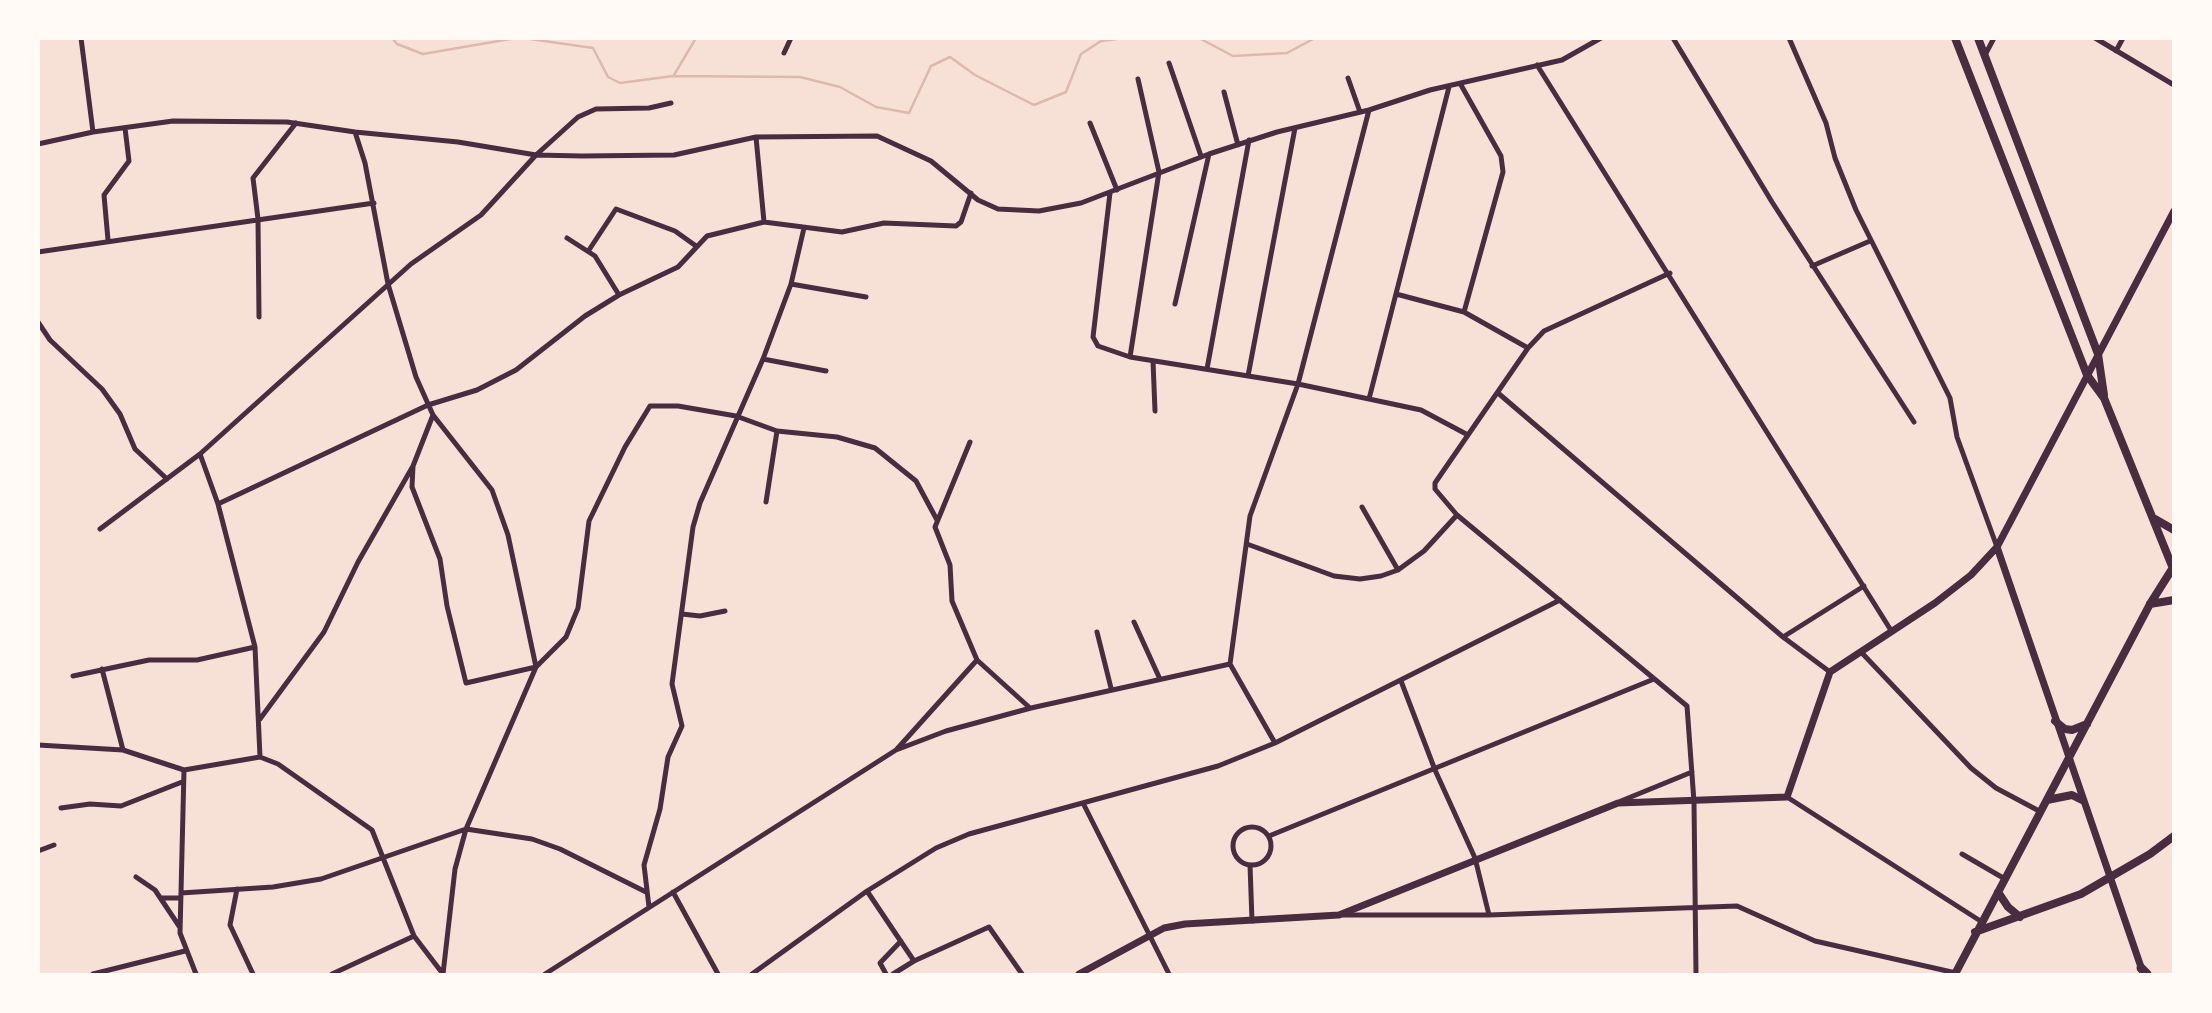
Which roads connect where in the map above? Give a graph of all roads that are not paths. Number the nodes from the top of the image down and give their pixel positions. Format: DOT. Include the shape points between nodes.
graph roads {
  1 [pos="81,38"];
  2 [pos="791,38"];
  3 [pos="1601,38"];
  4 [pos="1673,38"];
  5 [pos="1789,38"];
  6 [pos="1955,38"];
  7 [pos="1978,38"];
  8 [pos="1994,38"];
  9 [pos="2095,38"];
  10 [pos="2123,38"];
  11 [pos="2116,51"];
  12 [pos="784,53"];
  13 [pos="1985,55"];
  14 [pos="1169,62"];
  15 [pos="1537,65"];
  16 [pos="1348,78"];
  17 [pos="1138,79"];
  18 [pos="2174,85"];
  19 [pos="1461,86"];
  20 [pos="1449,87"];
  21 [pos="1224,92"];
  22 [pos="671,103"];
  23 [pos="1369,110"];
  24 [pos="1360,112"];
  25 [pos="296,123"];
  26 [pos="1090,124"];
  27 [pos="125,128"];
  28 [pos="1295,128"];
  29 [pos="93,132"];
  30 [pos="355,132"];
  31 [pos="756,137"];
  32 [pos="1249,140"];
  33 [pos="38,144"];
  34 [pos="1238,145"];
  35 [pos="1209,153"];
  36 [pos="536,155"];
  37 [pos="1201,156"];
  38 [pos="1159,172"];
  39 [pos="1114,191"];
  40 [pos="971,193"];
  41 [pos="374,203"];
  42 [pos="2174,211"];
  43 [pos="258,219"];
  44 [pos="764,222"];
  45 [pos="804,228"];
  46 [pos="567,238"];
  47 [pos="108,240"];
  48 [pos="1870,241"];
  49 [pos="696,246"];
  50 [pos="589,250"];
  51 [pos="38,252"];
  52 [pos="1812,266"];
  53 [pos="1670,272"];
  54 [pos="388,284"];
  55 [pos="791,284"];
  56 [pos="1396,294"];
  57 [pos="619,295"];
  58 [pos="866,297"];
  59 [pos="1175,304"];
  60 [pos="1464,312"];
  61 [pos="260,317"];
  62 [pos="38,322"];
  63 [pos="1528,348"];
  64 [pos="2098,354"];
  65 [pos="1130,358"];
  66 [pos="763,359"];
  67 [pos="1153,361"];
  68 [pos="1207,369"];
  69 [pos="827,371"];
  70 [pos="2087,375"];
  71 [pos="1248,376"];
  72 [pos="1298,384"];
  73 [pos="1498,393"];
  74 [pos="2104,398"];
  75 [pos="1369,399"];
  76 [pos="428,405"];
  77 [pos="1155,411"];
  78 [pos="433,415"];
  79 [pos="736,416"];
  80 [pos="1914,422"];
  81 [pos="778,431"];
  82 [pos="1468,435"];
  83 [pos="970,442"];
  84 [pos="200,454"];
  85 [pos="413,466"];
  86 [pos="167,478"];
  87 [pos="766,502"];
  88 [pos="218,504"];
  89 [pos="1362,507"];
  90 [pos="1457,515"];
  91 [pos="2154,519"];
  92 [pos="937,520"];
  93 [pos="100,529"];
  94 [pos="2174,530"];
  95 [pos="1247,544"];
  96 [pos="1997,547"];
  97 [pos="2173,569"];
  98 [pos="1398,570"];
  99 [pos="1864,586"];
  100 [pos="1560,600"];
  101 [pos="2174,600"];
  102 [pos="2150,604"];
  103 [pos="725,611"];
  104 [pos="682,614"];
  105 [pos="1135,622"];
  106 [pos="1097,632"];
  107 [pos="1892,632"];
  108 [pos="1783,637"];
  109 [pos="255,647"];
  110 [pos="1861,652"];
  111 [pos="977,660"];
  112 [pos="1230,664"];
  113 [pos="536,667"];
  114 [pos="102,669"];
  115 [pos="1830,671"];
  116 [pos="73,676"];
  117 [pos="1159,677"];
  118 [pos="1654,679"];
  119 [pos="1401,681"];
  120 [pos="1111,688"];
  121 [pos="1031,708"];
  122 [pos="260,719"];
  123 [pos="2055,721"];
  124 [pos="2087,724"];
  125 [pos="1275,743"];
  126 [pos="38,745"];
  127 [pos="123,750"];
  128 [pos="896,750"];
  129 [pos="260,757"];
  130 [pos="2068,758"];
  131 [pos="1435,769"];
  132 [pos="184,770"];
  133 [pos="1692,772"];
  134 [pos="182,782"];
  135 [pos="1787,797"];
  136 [pos="2047,800"];
  137 [pos="2082,800"];
  138 [pos="1694,802"];
  139 [pos="1083,803"];
  140 [pos="1618,803"];
  141 [pos="61,808"];
  142 [pos="2041,812"];
  143 [pos="466,829"];
  144 [pos="2174,835"];
  145 [pos="1269,836"];
  146 [pos="54,845"];
  147 [pos="38,852"];
  148 [pos="1962,854"];
  149 [pos="384,857"];
  150 [pos="1475,858"];
  151 [pos="1250,865"];
  152 [pos="136,877"];
  153 [pos="2005,879"];
  154 [pos="2111,879"];
  155 [pos="237,889"];
  156 [pos="867,891"];
  157 [pos="646,892"];
  158 [pos="673,892"];
  159 [pos="1998,892"];
  160 [pos="181,895"];
  161 [pos="161,898"];
  162 [pos="649,906"];
  163 [pos="1695,906"];
  164 [pos="1339,915"];
  165 [pos="1489,915"];
  166 [pos="2020,918"];
  167 [pos="1252,921"];
  168 [pos="1982,922"];
  169 [pos="179,926"];
  170 [pos="1975,932"];
  171 [pos="414,936"];
  172 [pos="1150,936"];
  173 [pos="901,941"];
  174 [pos="185,951"];
  175 [pos="914,961"];
  176 [pos="2144,972"];
  177 [pos="1955,974"];
  178 [pos="93,975"];
  179 [pos="196,975"];
  180 [pos="253,975"];
  181 [pos="332,975"];
  182 [pos="443,975"];
  183 [pos="545,975"];
  184 [pos="718,975"];
  185 [pos="752,975"];
  186 [pos="886,975"];
  187 [pos="893,975"];
  188 [pos="1021,975"];
  189 [pos="1079,975"];
  190 [pos="1169,975"];
  191 [pos="1696,975"];
  1 -- 29 [label="street"];
  2 -- 12 [label="street"];
  3 -- 15 [label="street" via="1577,54"];
  4 -- 52 [label="street"];
  5 -- 48 [label="street"];
  6 -- 70 [label="main road"];
  7 -- 13 [label="main road"];
  8 -- 13 [label="street"];
  9 -- 11 [label="street"];
  10 -- 11 [label="street"];
  11 -- 18 [label="street"];
  13 -- 64 [label="main road"];
  14 -- 37 [label="street"];
  15 -- 19 [label="street"];
  15 -- 53 [label="street"];
  16 -- 24 [label="street"];
  17 -- 38 [label="street"];
  19 -- 20 [label="street"];
  19 -- 60 [label="street" via="1501,156 1503,172"];
  20 -- 23 [label="street"];
  20 -- 56 [label="street"];
  21 -- 34 [label="street"];
  22 -- 36 [label="street" via="585,112"];
  23 -- 24 [label="street"];
  23 -- 72 [label="street"];
  24 -- 28 [label="street"];
  25 -- 27 [label="street" via="173,121"];
  25 -- 30 [label="street"];
  25 -- 43 [label="street" via="254,176"];
  26 -- 39 [label="street"];
  27 -- 29 [label="street"];
  27 -- 47 [label="street" via="129,161 104,195"];
  28 -- 32 [label="street"];
  28 -- 71 [label="street"];
  29 -- 33 [label="street"];
  30 -- 36 [label="street"];
  30 -- 41 [label="street"];
  31 -- 36 [label="street" via="663,156"];
  31 -- 40 [label="street" via="877,136 931,161"];
  31 -- 44 [label="street"];
  32 -- 34 [label="street"];
  32 -- 68 [label="street"];
  34 -- 35 [label="street"];
  35 -- 37 [label="street"];
  35 -- 59 [label="street"];
  36 -- 54 [label="street" via="481,215"];
  37 -- 38 [label="street"];
  38 -- 39 [label="street"];
  38 -- 65 [label="street"];
  39 -- 40 [label="street" via="1060,209 1020,212 998,209"];
  39 -- 65 [label="street" via="1093,337 1104,350"];
  40 -- 45 [label="street" via="956,226 898,222 842,232"];
  41 -- 43 [label="street"];
  41 -- 54 [label="street"];
  42 -- 64 [label="street"];
  43 -- 47 [label="street"];
  43 -- 61 [label="street"];
  44 -- 45 [label="street"];
  44 -- 49 [label="street" via="706,236"];
  45 -- 55 [label="street"];
  46 -- 50 [label="street"];
  47 -- 51 [label="street"];
  48 -- 52 [label="street"];
  48 -- 96 [label="street" via="1950,398 1957,437"];
  49 -- 50 [label="street" via="676,231 616,209"];
  49 -- 57 [label="street" via="678,267"];
  50 -- 57 [label="street"];
  52 -- 80 [label="street"];
  53 -- 63 [label="street" via="1570,317 1544,331"];
  53 -- 99 [label="street"];
  54 -- 76 [label="street"];
  54 -- 84 [label="street"];
  55 -- 58 [label="street"];
  55 -- 66 [label="street"];
  56 -- 60 [label="street"];
  56 -- 75 [label="street"];
  57 -- 76 [label="street" via="516,370 477,390"];
  60 -- 63 [label="street"];
  62 -- 86 [label="street" via="50,340 102,389 120,414 135,449"];
  63 -- 73 [label="street"];
  64 -- 70 [label="street"];
  64 -- 74 [label="main road"];
  65 -- 67 [label="street"];
  66 -- 69 [label="street"];
  66 -- 79 [label="street"];
  67 -- 68 [label="street"];
  67 -- 77 [label="street"];
  68 -- 71 [label="street"];
  70 -- 74 [label="main road"];
  70 -- 96 [label="street"];
  71 -- 72 [label="street"];
  72 -- 75 [label="street"];
  72 -- 95 [label="street" via="1250,516"];
  73 -- 82 [label="street"];
  73 -- 108 [label="street"];
  74 -- 91 [label="main road"];
  75 -- 82 [label="street" via="1421,410"];
  76 -- 78 [label="street"];
  76 -- 88 [label="street"];
  78 -- 85 [label="street"];
  78 -- 113 [label="street" via="492,490 508,535"];
  79 -- 81 [label="street"];
  79 -- 104 [label="street" via="693,527"];
  79 -- 113 [label="street" via="657,404 644,413 589,521 573,622 558,646"];
  81 -- 87 [label="street"];
  81 -- 92 [label="street" via="837,437 875,448 916,481"];
  82 -- 90 [label="street" via="1435,483 1438,497"];
  83 -- 92 [label="street"];
  84 -- 86 [label="street"];
  84 -- 88 [label="street"];
  85 -- 113 [label="street" via="412,487 440,559 466,683"];
  85 -- 122 [label="street" via="324,632"];
  86 -- 93 [label="street"];
  88 -- 109 [label="street"];
  89 -- 98 [label="street"];
  90 -- 98 [label="street" via="1424,551"];
  90 -- 100 [label="street"];
  91 -- 94 [label="main road"];
  91 -- 97 [label="main road"];
  92 -- 111 [label="street" via="935,527 950,565 952,601"];
  95 -- 98 [label="street" via="1334,576 1360,579"];
  95 -- 112 [label="street"];
  96 -- 107 [label="street" via="1971,575"];
  96 -- 123 [label="street"];
  97 -- 102 [label="main road"];
  99 -- 107 [label="street"];
  99 -- 108 [label="street"];
  100 -- 118 [label="street"];
  100 -- 119 [label="street"];
  101 -- 102 [label="main road"];
  102 -- 124 [label="main road"];
  103 -- 104 [label="street"];
  104 -- 157 [label="street" via="672,684 682,726 668,757 660,809 647,848"];
  105 -- 117 [label="street"];
  106 -- 120 [label="street"];
  107 -- 110 [label="street"];
  108 -- 115 [label="street"];
  109 -- 114 [label="street" via="197,660 149,660"];
  109 -- 122 [label="street"];
  110 -- 115 [label="street"];
  110 -- 142 [label="street" via="1971,768 1996,788"];
  111 -- 121 [label="street"];
  111 -- 128 [label="street"];
  112 -- 117 [label="street"];
  112 -- 125 [label="street"];
  113 -- 143 [label="street"];
  114 -- 116 [label="street"];
  114 -- 127 [label="street"];
  115 -- 135 [label="street"];
  117 -- 120 [label="street"];
  118 -- 131 [label="street"];
  118 -- 133 [label="street" via="1687,706"];
  119 -- 125 [label="street"];
  119 -- 131 [label="street"];
  120 -- 121 [label="street"];
  121 -- 128 [label="street"];
  122 -- 129 [label="street"];
  123 -- 124 [label="main road" via="2072,730"];
  123 -- 130 [label="street"];
  124 -- 130 [label="main road"];
  125 -- 139 [label="street" via="1218,766"];
  126 -- 127 [label="street"];
  127 -- 132 [label="street"];
  128 -- 158 [label="street"];
  129 -- 132 [label="street"];
  129 -- 149 [label="street" via="278,764 372,830"];
  130 -- 136 [label="main road"];
  130 -- 137 [label="street"];
  131 -- 145 [label="street"];
  131 -- 150 [label="street"];
  132 -- 134 [label="street"];
  133 -- 138 [label="street"];
  133 -- 140 [label="street"];
  134 -- 141 [label="street" via="121,806"];
  134 -- 160 [label="street"];
  135 -- 138 [label="street"];
  135 -- 168 [label="street"];
  136 -- 137 [label="main road" via="2072,795"];
  136 -- 142 [label="main road"];
  137 -- 154 [label="street"];
  138 -- 140 [label="street"];
  138 -- 163 [label="street"];
  139 -- 156 [label="street" via="969,834 915,859"];
  139 -- 172 [label="street"];
  140 -- 150 [label="street"];
  142 -- 153 [label="main road"];
  143 -- 149 [label="street"];
  143 -- 157 [label="street" via="532,839"];
  143 -- 182 [label="street" via="455,869"];
  144 -- 154 [label="main road"];
  145 -- 151 [label="street" via="1271,852"];
  145 -- 151 [label="street" via="1253,827 1238,833 1233,850 1239,860"];
  146 -- 147 [label="street"];
  148 -- 153 [label="street"];
  149 -- 155 [label="street" via="321,879"];
  149 -- 171 [label="street"];
  150 -- 164 [label="street"];
  150 -- 165 [label="street"];
  151 -- 167 [label="street"];
  152 -- 161 [label="street"];
  153 -- 159 [label="main road"];
  154 -- 166 [label="main road"];
  154 -- 176 [label="street"];
  155 -- 160 [label="street"];
  155 -- 180 [label="street" via="230,925"];
  156 -- 173 [label="street"];
  156 -- 185 [label="street"];
  157 -- 162 [label="street"];
  158 -- 162 [label="street"];
  158 -- 184 [label="street"];
  159 -- 166 [label="main road"];
  159 -- 168 [label="main road"];
  160 -- 161 [label="street"];
  160 -- 169 [label="street"];
  161 -- 169 [label="street"];
  162 -- 183 [label="street"];
  163 -- 165 [label="street"];
  163 -- 177 [label="street" via="1744,908 1815,941"];
  163 -- 191 [label="street"];
  164 -- 165 [label="street"];
  164 -- 167 [label="street"];
  166 -- 170 [label="main road"];
  167 -- 172 [label="street" via="1185,923"];
  168 -- 170 [label="main road"];
  169 -- 174 [label="street"];
  170 -- 177 [label="main road"];
  171 -- 181 [label="street"];
  171 -- 182 [label="street"];
  172 -- 189 [label="street"];
  172 -- 190 [label="street"];
  173 -- 175 [label="street"];
  173 -- 186 [label="street" via="880,963"];
  174 -- 178 [label="street"];
  174 -- 179 [label="street"];
  175 -- 187 [label="street"];
  175 -- 188 [label="street" via="989,927"];
}
